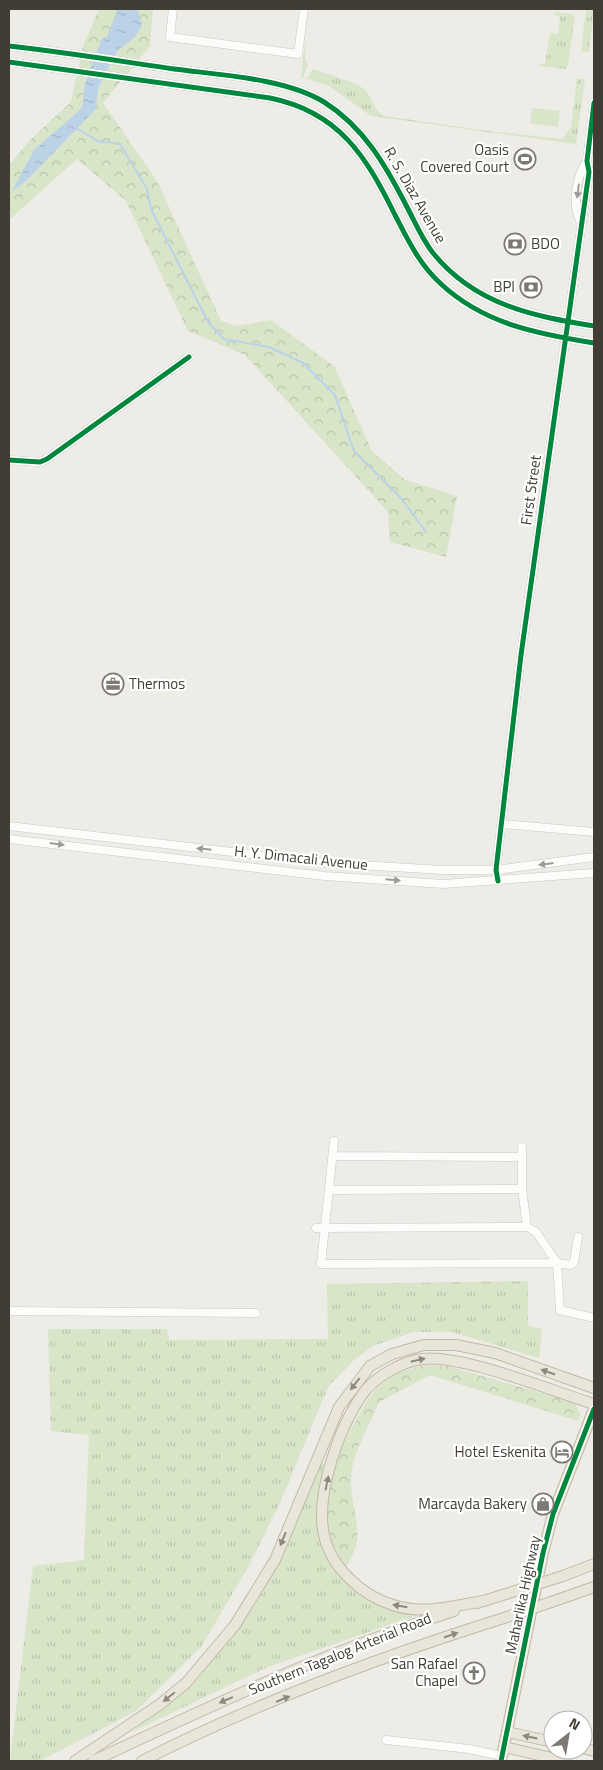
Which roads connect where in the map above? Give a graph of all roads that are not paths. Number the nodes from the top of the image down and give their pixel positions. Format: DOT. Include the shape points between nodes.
graph roads {
  1 [pos="174,9"];
  2 [pos="304,9"];
  3 [pos="9,46"];
  4 [pos="9,62"];
  5 [pos="230,76"];
  6 [pos="227,91"];
  7 [pos="324,102"];
  8 [pos="594,103"];
  9 [pos="316,115"];
  10 [pos="566,321"];
  11 [pos="594,326"];
  12 [pos="564,338"];
  13 [pos="594,343"];
  14 [pos="189,357"];
  15 [pos="9,460"];
  16 [pos="502,824"];
  17 [pos="9,826"];
  18 [pos="594,832"];
  19 [pos="9,838"];
  20 [pos="594,857"];
  21 [pos="326,863"];
  22 [pos="496,870"];
  23 [pos="594,873"];
  24 [pos="325,876"];
  25 [pos="498,881"];
  26 [pos="334,1141"];
  27 [pos="522,1147"];
  28 [pos="334,1156"];
  29 [pos="522,1156"];
  30 [pos="522,1189"];
  31 [pos="330,1190"];
  32 [pos="527,1227"];
  33 [pos="321,1228"];
  34 [pos="578,1238"];
  35 [pos="557,1263"];
  36 [pos="9,1311"];
  37 [pos="256,1312"];
  38 [pos="594,1318"];
  39 [pos="594,1388"];
  40 [pos="594,1404"];
  41 [pos="594,1410"];
  42 [pos="594,1564"];
  43 [pos="591,1589"];
  44 [pos="483,1602"];
  45 [pos="507,1732"];
  46 [pos="386,1740"];
  47 [pos="543,1740"];
  48 [pos="502,1755"];
  49 [pos="75,1761"];
  50 [pos="92,1761"];
  51 [pos="142,1761"];
  52 [pos="566,1761"];
  1 -- 2 [label="street" via="170,37 298,54"];
  3 -- 5 [label="street, R. S. Diaz Avenue"];
  4 -- 6 [label="street, R. S. Diaz Avenue"];
  5 -- 6 [label="street"];
  5 -- 7 [label="street, R. S. Diaz Avenue" via="301,90"];
  6 -- 9 [label="street, R. S. Diaz Avenue" via="282,100"];
  7 -- 9 [label="street"];
  7 -- 10 [label="street, R. S. Diaz Avenue" via="367,138 390,173 432,252 446,267 478,292 507,306 544,318"];
  8 -- 10 [label="street, First Street" via="588,172"];
  9 -- 12 [label="street, R. S. Diaz Avenue" via="338,129 357,148 416,257 441,285 469,306 501,322"];
  10 -- 11 [label="street, R. S. Diaz Avenue"];
  10 -- 12 [label="street, First Street"];
  12 -- 13 [label="street, R. S. Diaz Avenue"];
  12 -- 16 [label="street, First Street" via="521,655"];
  14 -- 15 [label="street" via="47,459 40,462"];
  16 -- 18 [label="street"];
  16 -- 22 [label="street, First Street"];
  21 -- 17 [label="street, H. Y. Dimacali Avenue, one-way"];
  19 -- 24 [label="street, H. Y. Dimacali Avenue, one-way"];
  20 -- 22 [label="street, H. Y. Dimacali Avenue, one-way"];
  21 -- 22 [label="street, H. Y. Dimacali Avenue"];
  21 -- 24 [label="street"];
  22 -- 25 [label="street, First Street"];
  23 -- 25 [label="street, H. Y. Dimacali Avenue"];
  24 -- 25 [label="street, H. Y. Dimacali Avenue, one-way" via="443,884"];
  26 -- 28 [label="street"];
  27 -- 29 [label="street"];
  28 -- 29 [label="street"];
  28 -- 31 [label="street"];
  29 -- 30 [label="street"];
  30 -- 31 [label="street"];
  30 -- 32 [label="street"];
  31 -- 33 [label="street"];
  32 -- 33 [label="street"];
  32 -- 35 [label="street" via="536,1232"];
  33 -- 35 [label="street" via="321,1264"];
  34 -- 35 [label="street" via="574,1262 570,1265"];
  35 -- 38 [label="street" via="560,1310"];
  36 -- 37 [label="street"];
  39 -- 49 [label="highway, one-way" via="495,1354 456,1345 424,1345 392,1354 370,1366 339,1407 275,1560 235,1625 186,1683"];
  44 -- 40 [label="highway, one-way" via="441,1608 394,1606 371,1596 353,1582 335,1560 324,1536 322,1513 326,1489 342,1437 363,1394 395,1369 424,1358 477,1367"];
  41 -- 45 [label="highway, Maharlika Highway" via="554,1514 543,1553"];
  42 -- 44 [label="highway, Southern Tagalog Arterial Road, bridge"];
  51 -- 43 [label="highway, Southern Tagalog Arterial Road, one-way, bridge" via="251,1711 313,1687 449,1635"];
  44 -- 50 [label="highway, Southern Tagalog Arterial Road, one-way" via="433,1617 339,1653"];
  47 -- 45 [label="highway, one-way"];
  45 -- 48 [label="highway, Maharlika Highway"];
  46 -- 48 [label="street" via="469,1748"];
  48 -- 52 [label="highway"];
}
